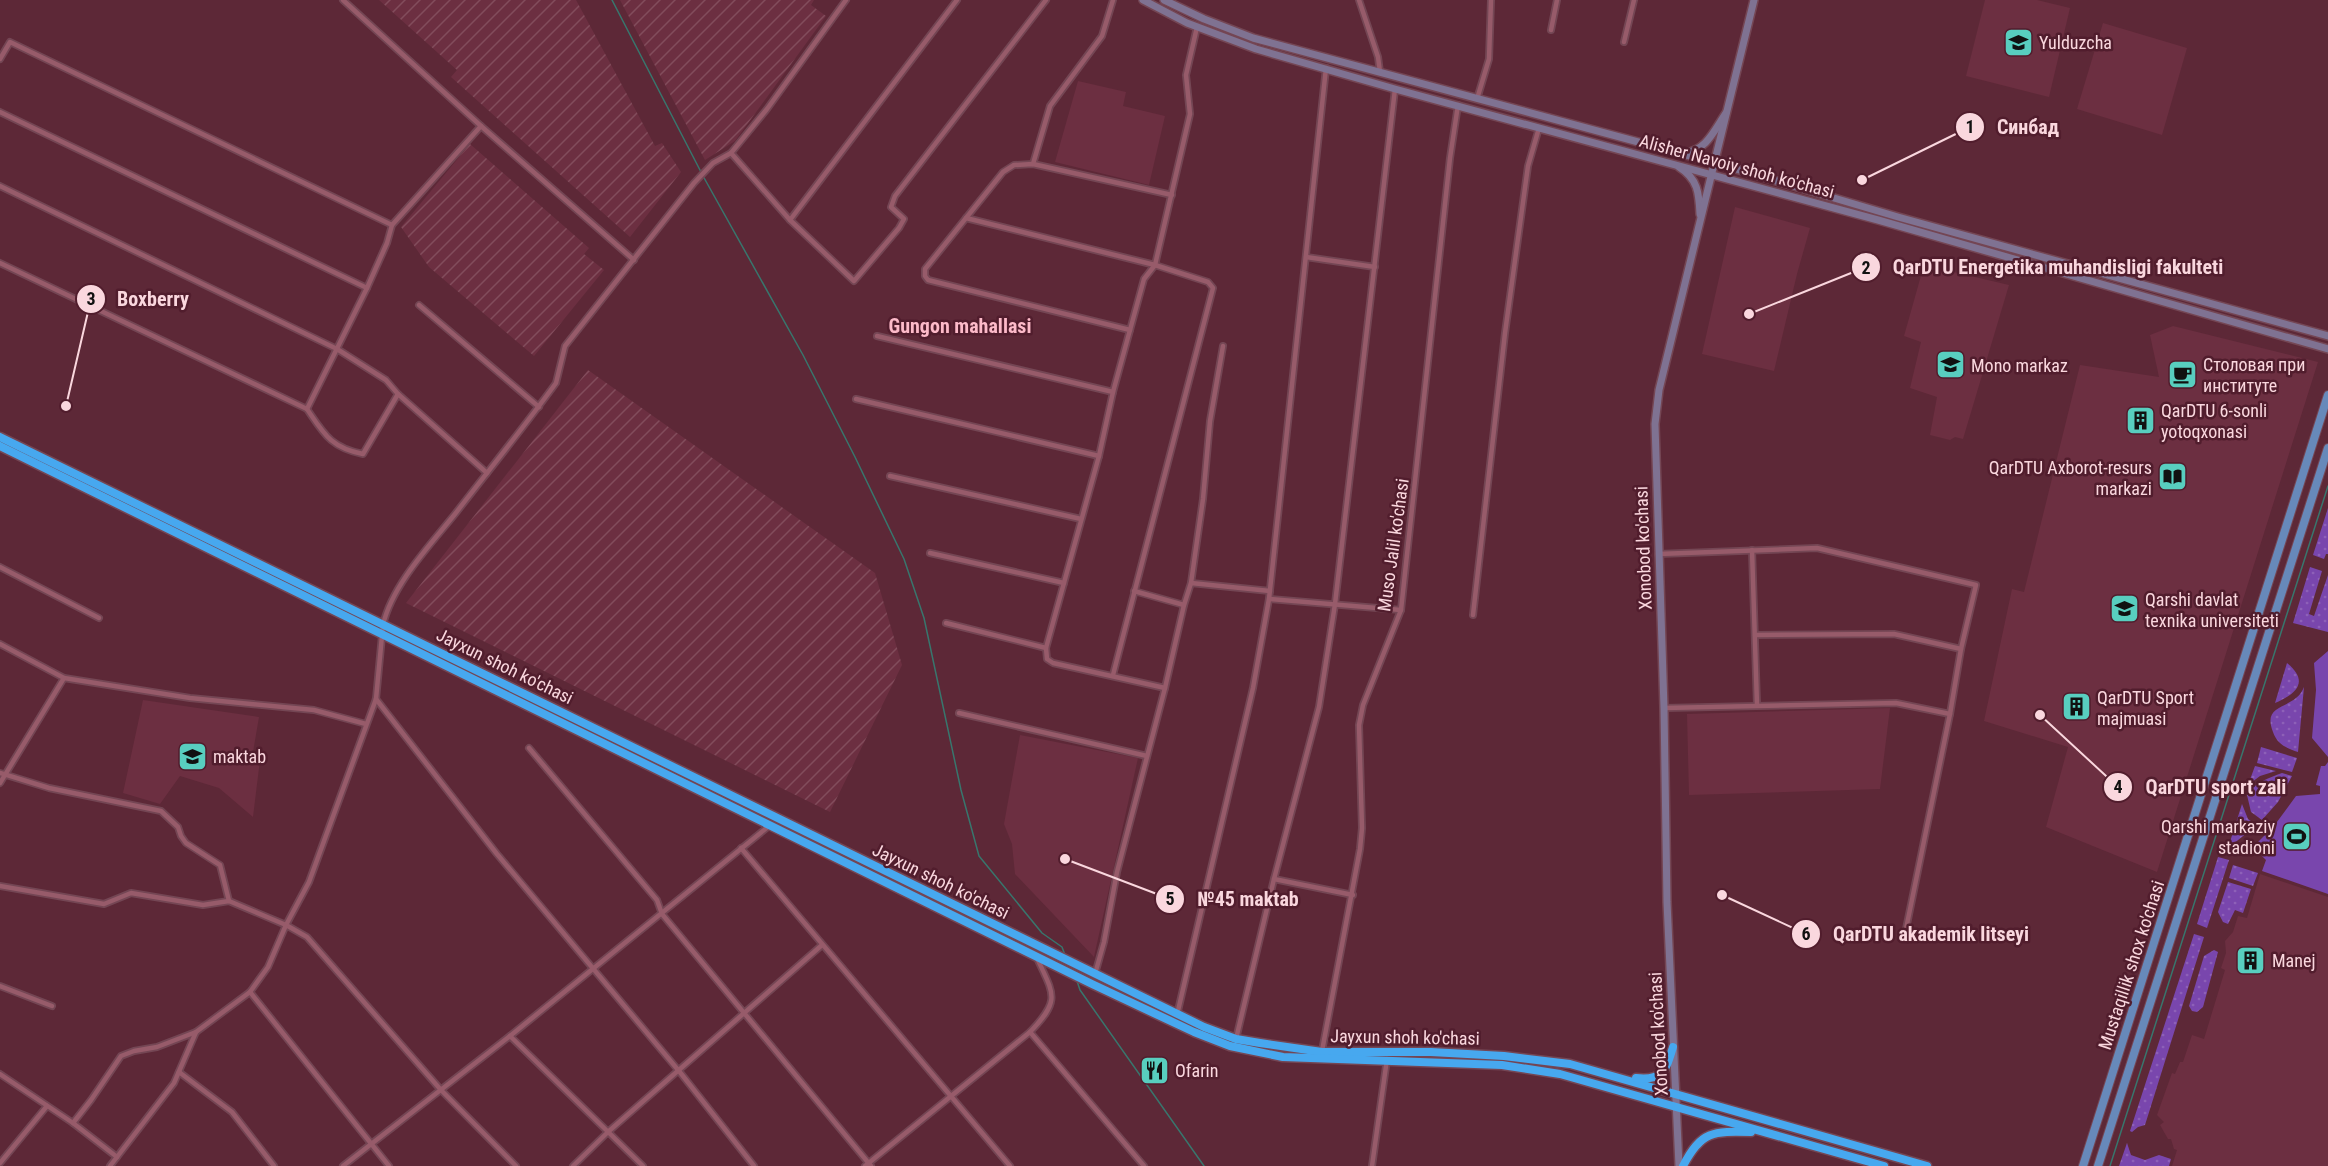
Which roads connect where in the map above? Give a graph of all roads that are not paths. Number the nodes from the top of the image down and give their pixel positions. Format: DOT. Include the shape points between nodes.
graph roads {
  1 [pos="343,0"];
  2 [pos="846,0"];
  3 [pos="957,0"];
  4 [pos="1046,0"];
  5 [pos="1113,0"];
  6 [pos="1143,0"];
  7 [pos="1164,0"];
  8 [pos="1359,0"];
  9 [pos="1491,0"];
  10 [pos="1557,0"];
  11 [pos="1634,0"];
  12 [pos="1754,0"];
  13 [pos="1197,27"];
  14 [pos="1551,30"];
  15 [pos="1624,42"];
  16 [pos="0,59"];
  17 [pos="1326,68"];
  18 [pos="1380,72"];
  19 [pos="1415,82"];
  20 [pos="1395,89"];
  21 [pos="1411,93"];
  22 [pos="1477,99"];
  23 [pos="1458,105"];
  24 [pos="1729,109"];
  25 [pos="0,112"];
  26 [pos="481,126"];
  27 [pos="1539,128"];
  28 [pos="730,153"];
  29 [pos="1678,154"];
  30 [pos="1716,163"];
  31 [pos="1033,164"];
  32 [pos="1675,164"];
  33 [pos="1713,174"];
  34 [pos="0,186"];
  35 [pos="1172,195"];
  36 [pos="1880,211"];
  37 [pos="966,218"];
  38 [pos="790,220"];
  39 [pos="1878,220"];
  40 [pos="1701,223"];
  41 [pos="392,225"];
  42 [pos="1306,257"];
  43 [pos="634,260"];
  44 [pos="0,263"];
  45 [pos="1155,265"];
  46 [pos="1375,267"];
  47 [pos="2144,284"];
  48 [pos="367,288"];
  49 [pos="2141,295"];
  50 [pos="419,305"];
  51 [pos="1130,330"];
  52 [pos="877,336"];
  53 [pos="2328,336"];
  54 [pos="1223,346"];
  55 [pos="337,349"];
  56 [pos="2328,349"];
  57 [pos="1113,392"];
  58 [pos="398,394"];
  59 [pos="2328,395"];
  60 [pos="856,399"];
  61 [pos="538,407"];
  62 [pos="307,410"];
  63 [pos="0,437"];
  64 [pos="0,446"];
  65 [pos="2328,448"];
  66 [pos="1099,456"];
  67 [pos="487,473"];
  68 [pos="890,476"];
  69 [pos="1081,519"];
  70 [pos="1752,549"];
  71 [pos="930,553"];
  72 [pos="1658,555"];
  73 [pos="0,567"];
  74 [pos="1064,583"];
  75 [pos="1191,583"];
  76 [pos="1134,591"];
  77 [pos="1270,591"];
  78 [pos="1269,599"];
  79 [pos="1335,604"];
  80 [pos="1184,605"];
  81 [pos="1401,610"];
  82 [pos="1473,615"];
  83 [pos="99,618"];
  84 [pos="946,623"];
  85 [pos="383,625"];
  86 [pos="2255,628"];
  87 [pos="2268,632"];
  88 [pos="383,635"];
  89 [pos="1755,635"];
  90 [pos="0,644"];
  91 [pos="1046,648"];
  92 [pos="1960,649"];
  93 [pos="1113,675"];
  94 [pos="64,678"];
  95 [pos="1165,688"];
  96 [pos="376,699"];
  97 [pos="1757,705"];
  98 [pos="1665,708"];
  99 [pos="959,713"];
  100 [pos="1950,714"];
  101 [pos="366,724"];
  102 [pos="529,748"];
  103 [pos="1147,756"];
  104 [pos="2,774"];
  105 [pos="0,783"];
  106 [pos="769,826"];
  107 [pos="741,848"];
  108 [pos="1274,879"];
  109 [pos="0,886"];
  110 [pos="1353,895"];
  111 [pos="229,901"];
  112 [pos="662,914"];
  113 [pos="286,925"];
  114 [pos="1906,929"];
  115 [pos="822,945"];
  116 [pos="1036,956"];
  117 [pos="591,969"];
  118 [pos="1095,974"];
  119 [pos="0,986"];
  120 [pos="250,992"];
  121 [pos="52,1006"];
  122 [pos="743,1014"];
  123 [pos="1177,1015"];
  124 [pos="196,1032"];
  125 [pos="1030,1032"];
  126 [pos="510,1035"];
  127 [pos="1236,1039"];
  128 [pos="1673,1047"];
  129 [pos="1322,1052"];
  130 [pos="1387,1059"];
  131 [pos="678,1071"];
  132 [pos="179,1072"];
  133 [pos="0,1074"];
  134 [pos="1607,1074"];
  135 [pos="441,1090"];
  136 [pos="1676,1094"];
  137 [pos="950,1095"];
  138 [pos="46,1106"];
  139 [pos="1676,1107"];
  140 [pos="73,1123"];
  141 [pos="609,1131"];
  142 [pos="1762,1133"];
  143 [pos="370,1143"];
  144 [pos="117,1157"];
  145 [pos="0,1163"];
  146 [pos="869,1165"];
  147 [pos="110,1166"];
  148 [pos="274,1166"];
  149 [pos="343,1166"];
  150 [pos="389,1166"];
  151 [pos="516,1166"];
  152 [pos="573,1166"];
  153 [pos="643,1166"];
  154 [pos="754,1166"];
  155 [pos="1010,1166"];
  156 [pos="1144,1166"];
  157 [pos="1372,1166"];
  158 [pos="1681,1166"];
  159 [pos="1884,1166"];
  160 [pos="1927,1166"];
  161 [pos="2083,1166"];
  162 [pos="2098,1166"];
  1 -- 26 [label="street"];
  2 -- 28 [label="street"];
  3 -- 38 [label="street"];
  4 -- 38 [label="street" via="895,196 891,207 904,219 854,281"];
  5 -- 31 [label="street" via="1102,36 1050,106"];
  6 -- 13 [label="main road, Alisher Navoiy shoh ko'chasi"];
  7 -- 18 [label="main road, Alisher Navoiy shoh ko'chasi" via="1253,38"];
  8 -- 18 [label="street"];
  9 -- 22 [label="street" via="1489,59"];
  10 -- 14 [label="street"];
  11 -- 15 [label="street"];
  12 -- 24 [label="main road, Xonobod ko'chasi"];
  13 -- 17 [label="main road, Alisher Navoiy shoh ko'chasi"];
  13 -- 35 [label="street" via="1186,75 1190,114"];
  16 -- 41 [label="street" via="10,42"];
  17 -- 20 [label="main road, Alisher Navoiy shoh ko'chasi"];
  17 -- 42 [label="street"];
  18 -- 19 [label="main road, Alisher Navoiy shoh ko'chasi"];
  19 -- 21 [label="main road"];
  19 -- 22 [label="main road, Alisher Navoiy shoh ko'chasi"];
  20 -- 21 [label="main road, Alisher Navoiy shoh ko'chasi"];
  20 -- 46 [label="street"];
  21 -- 23 [label="main road, Alisher Navoiy shoh ko'chasi"];
  22 -- 29 [label="main road, Alisher Navoiy shoh ko'chasi"];
  23 -- 27 [label="main road, Alisher Navoiy shoh ko'chasi"];
  23 -- 81 [label="street, Muso Jalil ko'chasi"];
  24 -- 29 [label="main road" via="1702,148"];
  24 -- 30 [label="main road, Xonobod ko'chasi"];
  25 -- 48 [label="street"];
  26 -- 41 [label="street"];
  26 -- 43 [label="street"];
  27 -- 32 [label="main road, Alisher Navoiy shoh ko'chasi"];
  27 -- 82 [label="street" via="1528,166 1505,333"];
  28 -- 38 [label="street"];
  28 -- 43 [label="street" via="713,163 694,183"];
  29 -- 30 [label="main road, Alisher Navoiy shoh ko'chasi"];
  30 -- 33 [label="main road, Xonobod ko'chasi"];
  30 -- 36 [label="main road, Alisher Navoiy shoh ko'chasi"];
  31 -- 35 [label="street"];
  31 -- 37 [label="street" via="1014,165 1003,172"];
  32 -- 33 [label="main road, Alisher Navoiy shoh ko'chasi"];
  32 -- 40 [label="main road" via="1696,182"];
  33 -- 39 [label="main road, Alisher Navoiy shoh ko'chasi"];
  33 -- 40 [label="main road, Xonobod ko'chasi"];
  34 -- 55 [label="street"];
  35 -- 45 [label="street"];
  36 -- 39 [label="main road"];
  36 -- 47 [label="main road, Alisher Navoiy shoh ko'chasi"];
  37 -- 45 [label="street"];
  37 -- 51 [label="street" via="925,269 928,280"];
  39 -- 49 [label="main road, Alisher Navoiy shoh ko'chasi"];
  40 -- 72 [label="main road, Xonobod ko'chasi" via="1659,390 1655,424"];
  41 -- 48 [label="street"];
  42 -- 46 [label="street"];
  42 -- 77 [label="street"];
  43 -- 61 [label="street" via="565,346 556,382"];
  44 -- 62 [label="street"];
  45 -- 51 [label="street" via="1144,279"];
  45 -- 76 [label="street" via="1208,282 1213,288"];
  46 -- 79 [label="street"];
  47 -- 49 [label="main road"];
  47 -- 53 [label="main road, Alisher Navoiy shoh ko'chasi"];
  48 -- 55 [label="street"];
  49 -- 56 [label="main road, Alisher Navoiy shoh ko'chasi"];
  50 -- 61 [label="street"];
  51 -- 57 [label="street"];
  52 -- 57 [label="street"];
  54 -- 75 [label="street"];
  55 -- 58 [label="street" via="386,380"];
  55 -- 62 [label="street"];
  57 -- 66 [label="street"];
  58 -- 62 [label="street" via="363,454 327,439"];
  58 -- 67 [label="street"];
  59 -- 86 [label="main road, Mustaqillik shox ko'chasi"];
  60 -- 66 [label="street"];
  61 -- 67 [label="street"];
  63 -- 85 [label="highway, Jayxun shoh ko'chasi"];
  64 -- 88 [label="highway, Jayxun shoh ko'chasi"];
  65 -- 87 [label="main road, Mustaqillik shox ko'chasi"];
  66 -- 69 [label="street"];
  67 -- 85 [label="street" via="416,563 395,595"];
  68 -- 69 [label="street"];
  69 -- 74 [label="street"];
  70 -- 72 [label="street"];
  70 -- 89 [label="street"];
  70 -- 92 [label="street" via="1817,548 1976,585"];
  71 -- 74 [label="street"];
  72 -- 98 [label="main road, Xonobod ko'chasi"];
  73 -- 83 [label="street"];
  74 -- 91 [label="street"];
  75 -- 77 [label="street"];
  75 -- 80 [label="street"];
  76 -- 80 [label="street"];
  76 -- 93 [label="street"];
  77 -- 78 [label="street"];
  78 -- 79 [label="street"];
  78 -- 123 [label="street" via="1253,688"];
  79 -- 81 [label="street"];
  79 -- 108 [label="street" via="1318,707"];
  80 -- 95 [label="street"];
  81 -- 110 [label="street, Muso Jalil ko'chasi" via="1359,724 1362,828"];
  84 -- 91 [label="street"];
  85 -- 88 [label="street"];
  85 -- 118 [label="highway, Jayxun shoh ko'chasi"];
  86 -- 87 [label="main road"];
  86 -- 161 [label="main road, Mustaqillik shox ko'chasi"];
  87 -- 162 [label="main road, Mustaqillik shox ko'chasi"];
  88 -- 96 [label="street"];
  88 -- 106 [label="highway, Jayxun shoh ko'chasi"];
  89 -- 92 [label="street" via="1894,634"];
  89 -- 97 [label="street"];
  90 -- 94 [label="street"];
  91 -- 93 [label="street" via="1047,659 1053,663"];
  92 -- 100 [label="street"];
  93 -- 95 [label="street"];
  94 -- 101 [label="street" via="190,698 314,710"];
  94 -- 104 [label="street"];
  95 -- 103 [label="street"];
  96 -- 101 [label="street"];
  96 -- 117 [label="street"];
  97 -- 98 [label="street"];
  97 -- 100 [label="street" via="1896,703"];
  98 -- 128 [label="main road, Xonobod ko'chasi"];
  99 -- 103 [label="street"];
  100 -- 114 [label="street"];
  101 -- 113 [label="street" via="309,882"];
  102 -- 112 [label="street" via="657,900"];
  103 -- 118 [label="street"];
  104 -- 105 [label="street"];
  104 -- 111 [label="street" via="49,788 162,811 172,819 186,843 220,865"];
  106 -- 107 [label="street"];
  106 -- 116 [label="highway, Jayxun shoh ko'chasi"];
  107 -- 112 [label="street"];
  107 -- 115 [label="street"];
  108 -- 110 [label="street"];
  108 -- 127 [label="street"];
  109 -- 111 [label="street" via="104,904 131,893 203,906"];
  110 -- 129 [label="street, Muso Jalil ko'chasi"];
  111 -- 113 [label="street"];
  112 -- 117 [label="street"];
  112 -- 122 [label="street"];
  113 -- 120 [label="street" via="268,967"];
  113 -- 135 [label="street" via="307,937"];
  115 -- 122 [label="street"];
  115 -- 137 [label="street"];
  116 -- 125 [label="street" via="1050,986 1052,1005"];
  116 -- 130 [label="highway, Jayxun shoh ko'chasi" via="1230,1046 1283,1057"];
  117 -- 126 [label="street"];
  117 -- 131 [label="street"];
  118 -- 123 [label="highway, Jayxun shoh ko'chasi"];
  119 -- 121 [label="street"];
  120 -- 124 [label="street"];
  120 -- 143 [label="street"];
  122 -- 131 [label="street"];
  122 -- 146 [label="street"];
  123 -- 127 [label="highway, Jayxun shoh ko'chasi"];
  124 -- 132 [label="street"];
  124 -- 140 [label="street" via="121,1056"];
  125 -- 137 [label="street"];
  125 -- 156 [label="street"];
  126 -- 135 [label="street"];
  126 -- 141 [label="street"];
  127 -- 129 [label="highway, Jayxun shoh ko'chasi"];
  128 -- 134 [label="highway" via="1661,1075 1651,1079"];
  128 -- 136 [label="main road, Xonobod ko'chasi"];
  129 -- 134 [label="highway, Jayxun shoh ko'chasi" via="1504,1056"];
  130 -- 139 [label="highway, Jayxun shoh ko'chasi" via="1502,1065 1560,1074"];
  130 -- 157 [label="street"];
  131 -- 141 [label="street"];
  131 -- 154 [label="street"];
  132 -- 144 [label="street"];
  132 -- 148 [label="street" via="232,1112"];
  133 -- 138 [label="street"];
  134 -- 136 [label="highway, Jayxun shoh ko'chasi"];
  135 -- 143 [label="street"];
  135 -- 151 [label="street"];
  136 -- 139 [label="main road, Xonobod ko'chasi"];
  136 -- 160 [label="highway, Jayxun shoh ko'chasi"];
  137 -- 146 [label="street"];
  137 -- 155 [label="street"];
  138 -- 140 [label="street"];
  138 -- 145 [label="street"];
  139 -- 142 [label="highway, Jayxun shoh ko'chasi"];
  139 -- 158 [label="main road, Xonobod ko'chasi"];
  140 -- 144 [label="street"];
  141 -- 152 [label="street"];
  141 -- 153 [label="street"];
  142 -- 158 [label="highway" via="1712,1134 1694,1146"];
  142 -- 159 [label="highway, Jayxun shoh ko'chasi"];
  143 -- 149 [label="street"];
  143 -- 150 [label="street"];
  144 -- 147 [label="street"];
}
